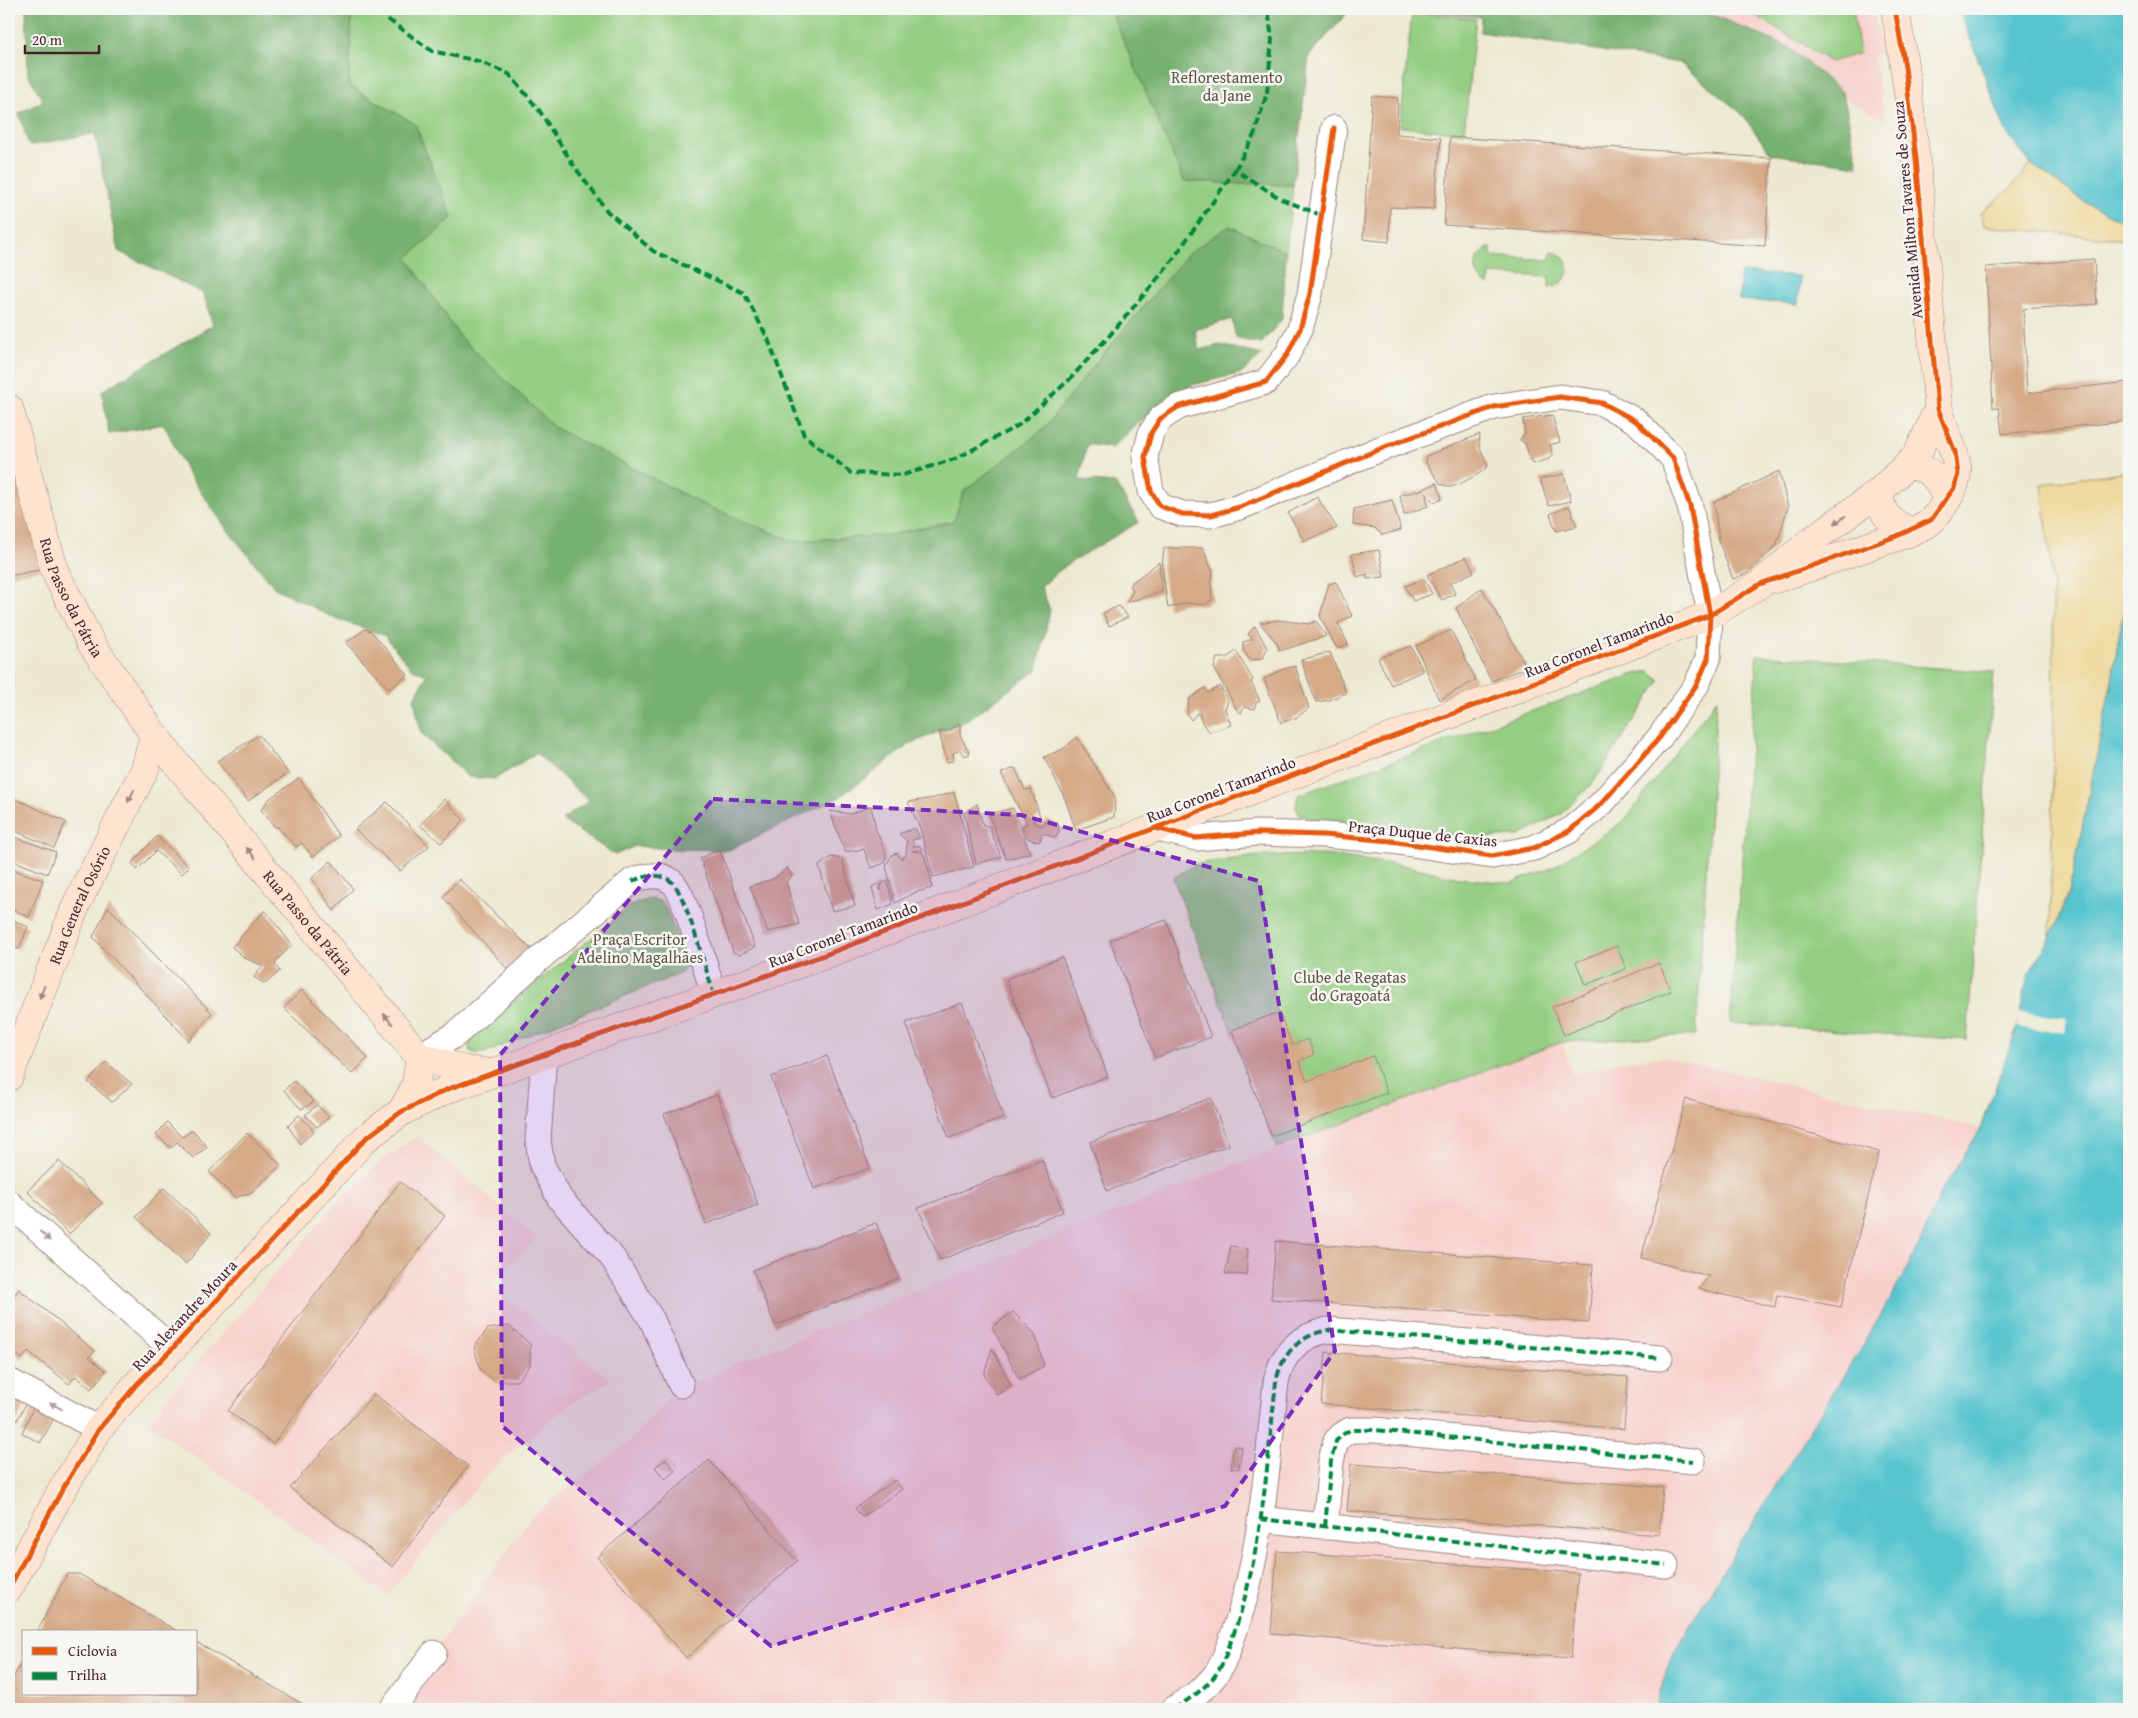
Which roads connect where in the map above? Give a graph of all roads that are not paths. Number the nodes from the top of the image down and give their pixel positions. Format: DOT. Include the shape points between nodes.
graph roads {
  1 [pos="1895,9"];
  2 [pos="1334,128"];
  3 [pos="9,408"];
  4 [pos="1938,409"];
  5 [pos="1907,465"];
  6 [pos="1879,492"];
  7 [pos="1947,500"];
  8 [pos="1908,531"];
  9 [pos="1760,584"];
  10 [pos="1710,615"];
  11 [pos="154,735"];
  12 [pos="178,765"];
  13 [pos="145,769"];
  14 [pos="1155,828"];
  15 [pos="714,995"];
  16 [pos="544,1055"];
  17 [pos="419,1056"];
  18 [pos="495,1073"];
  19 [pos="9,1077"];
  20 [pos="401,1112"];
  21 [pos="9,1204"];
  22 [pos="172,1349"];
  23 [pos="1660,1358"];
  24 [pos="9,1381"];
  25 [pos="681,1385"];
  26 [pos="99,1429"];
  27 [pos="1693,1461"];
  28 [pos="1260,1519"];
  29 [pos="1325,1527"];
  30 [pos="16,1560"];
  31 [pos="1666,1565"];
  32 [pos="9,1588"];
  33 [pos="434,1653"];
  34 [pos="392,1709"];
  35 [pos="1174,1709"];
  1 -- 4 [label="main road, Avenida Milton Tavares de Souza" via="1906,67 1916,158"];
  2 -- 10 [label="street, Praça Duque de Caxias" via="1310,294 1300,329 1287,355 1266,382 1178,407 1160,419 1151,433 1145,457 1151,491 1160,506 1182,514 1211,515 1240,507 1385,447 1494,407 1560,397 1602,404 1636,421 1672,458 1690,506"];
  3 -- 11 [label="main road, Rua Passo da Pátria" via="55,572 92,643"];
  4 -- 5 [label="main road, Rua Coronel Tamarindo" via="1924,444"];
  4 -- 7 [label="main road, Rua Coronel Tamarindo" via="1955,452 1958,474"];
  5 -- 6 [label="main road, Rua Coronel Tamarindo"];
  5 -- 7 [label="main road" via="1920,466 1932,473"];
  6 -- 8 [label="main road" via="1885,515"];
  6 -- 9 [label="main road, Rua Coronel Tamarindo, one-way" via="1811,541"];
  7 -- 8 [label="main road, Rua Coronel Tamarindo" via="1931,520"];
  8 -- 9 [label="main road, Rua Coronel Tamarindo"];
  9 -- 10 [label="main road, Rua Coronel Tamarindo"];
  10 -- 14 [label="main road, Rua Coronel Tamarindo"];
  10 -- 14 [label="street, Praça Duque de Caxias" via="1708,659 1697,684 1660,737 1601,804 1568,831 1534,848 1492,856 1324,835 1258,833 1196,838"];
  11 -- 12 [label="main road, Rua Passo da Pátria"];
  11 -- 13 [label="main road, Rua General Osório"];
  12 -- 13 [label="main road"];
  17 -- 12 [label="main road, Rua Passo da Pátria, one-way"];
  13 -- 19 [label="main road, Rua General Osório, one-way" via="77,903"];
  14 -- 15 [label="main road, Rua Coronel Tamarindo"];
  15 -- 16 [label="main road, Rua Coronel Tamarindo"];
  15 -- 17 [label="street" via="682,897 673,882 659,875 645,876 632,881 455,1035"];
  16 -- 18 [label="main road, Rua Coronel Tamarindo"];
  16 -- 25 [label="street" via="538,1140 542,1165 560,1198 612,1257 647,1312"];
  17 -- 18 [label="main road" via="465,1070"];
  17 -- 20 [label="main road" via="418,1081"];
  18 -- 20 [label="main road, Rua Coronel Tamarindo" via="440,1092"];
  20 -- 22 [label="main road, Rua Alexandre Moura" via="366,1138"];
  21 -- 22 [label="street, one-way"];
  22 -- 26 [label="main road, Rua Alexandre Moura" via="136,1384"];
  23 -- 28 [label="street" via="1340,1331 1316,1333 1295,1344 1279,1368"];
  26 -- 24 [label="street, one-way"];
  26 -- 30 [label="main road, Rua Alexandre Moura"];
  27 -- 29 [label="street" via="1350,1430 1342,1435 1333,1449"];
  28 -- 29 [label="street"];
  28 -- 35 [label="street" via="1246,1599 1228,1651 1213,1678"];
  29 -- 31 [label="street"];
  30 -- 32 [label="main road, Rua Alexandre Moura"];
  33 -- 34 [label="street"];
}
